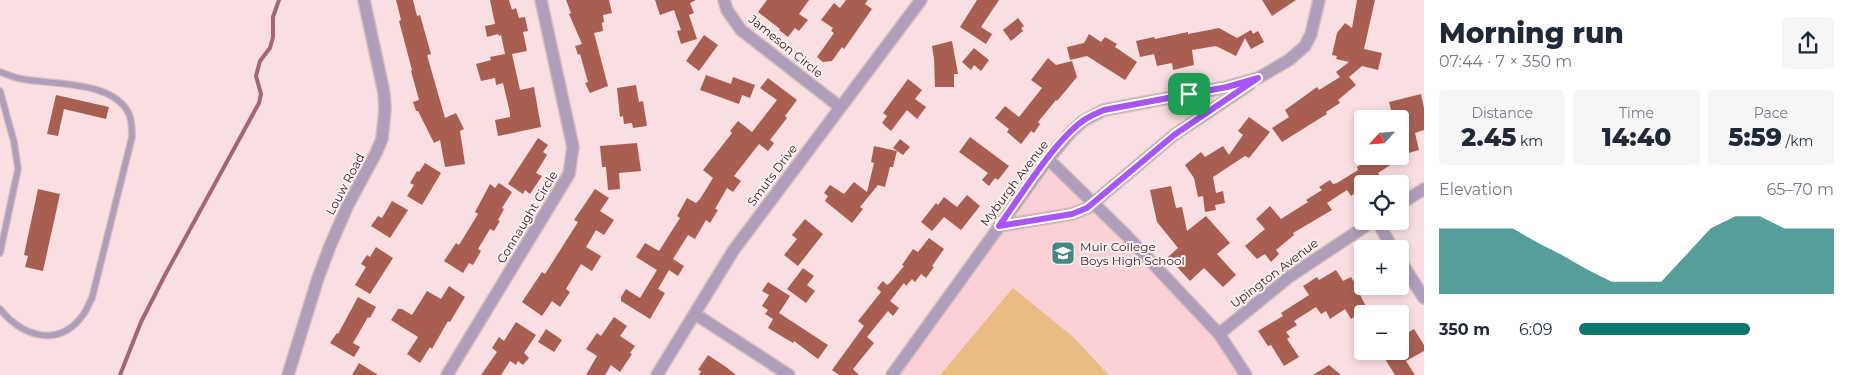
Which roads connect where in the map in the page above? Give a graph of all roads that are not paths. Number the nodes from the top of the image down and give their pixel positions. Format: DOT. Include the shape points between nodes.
graph roads {
  1 [pos="364,0"];
  2 [pos="541,0"];
  3 [pos="724,0"];
  4 [pos="921,0"];
  5 [pos="1319,0"];
  6 [pos="0,72"];
  7 [pos="1258,78"];
  8 [pos="0,91"];
  9 [pos="840,107"];
  10 [pos="1048,159"];
  11 [pos="1424,189"];
  12 [pos="1409,198"];
  13 [pos="1093,202"];
  14 [pos="999,226"];
  15 [pos="1361,230"];
  16 [pos="0,253"];
  17 [pos="1409,274"];
  18 [pos="1424,298"];
  19 [pos="0,309"];
  20 [pos="695,314"];
  21 [pos="1219,334"];
  22 [pos="291,374"];
  23 [pos="446,375"];
  24 [pos="657,375"];
  25 [pos="789,375"];
  26 [pos="892,375"];
  27 [pos="1246,375"];
  1 -- 22 [label="street, Louw Road" via="384,94 382,139 330,246"];
  2 -- 23 [label="street, Connaught Circle" via="570,132 572,156 569,174"];
  3 -- 9 [label="street, Jameson Circle" via="733,21 741,30"];
  4 -- 9 [label="street, Smuts Drive"];
  5 -- 7 [label="street, Myburgh Avenue" via="1305,46 1289,60"];
  6 -- 19 [label="lane" via="21,79 84,86 110,96 129,113 132,136 92,298 83,315 65,331 43,336 20,328"];
  7 -- 10 [label="street, Myburgh Avenue" via="1227,87 1104,110 1083,121"];
  7 -- 13 [label="street" via="1174,135"];
  8 -- 16 [label="lane" via="18,169"];
  9 -- 20 [label="street, Smuts Drive" via="733,251"];
  10 -- 13 [label="street"];
  10 -- 14 [label="street, Myburgh Avenue"];
  11 -- 12 [label="street"];
  13 -- 14 [label="street" via="1072,214"];
  13 -- 21 [label="street"];
  14 -- 26 [label="street, Myburgh Avenue"];
  15 -- 21 [label="street, Upington Avenue" via="1289,276"];
  17 -- 18 [label="street"];
  20 -- 24 [label="street, Smuts Drive"];
  20 -- 25 [label="street"];
  21 -- 27 [label="street"];
}
